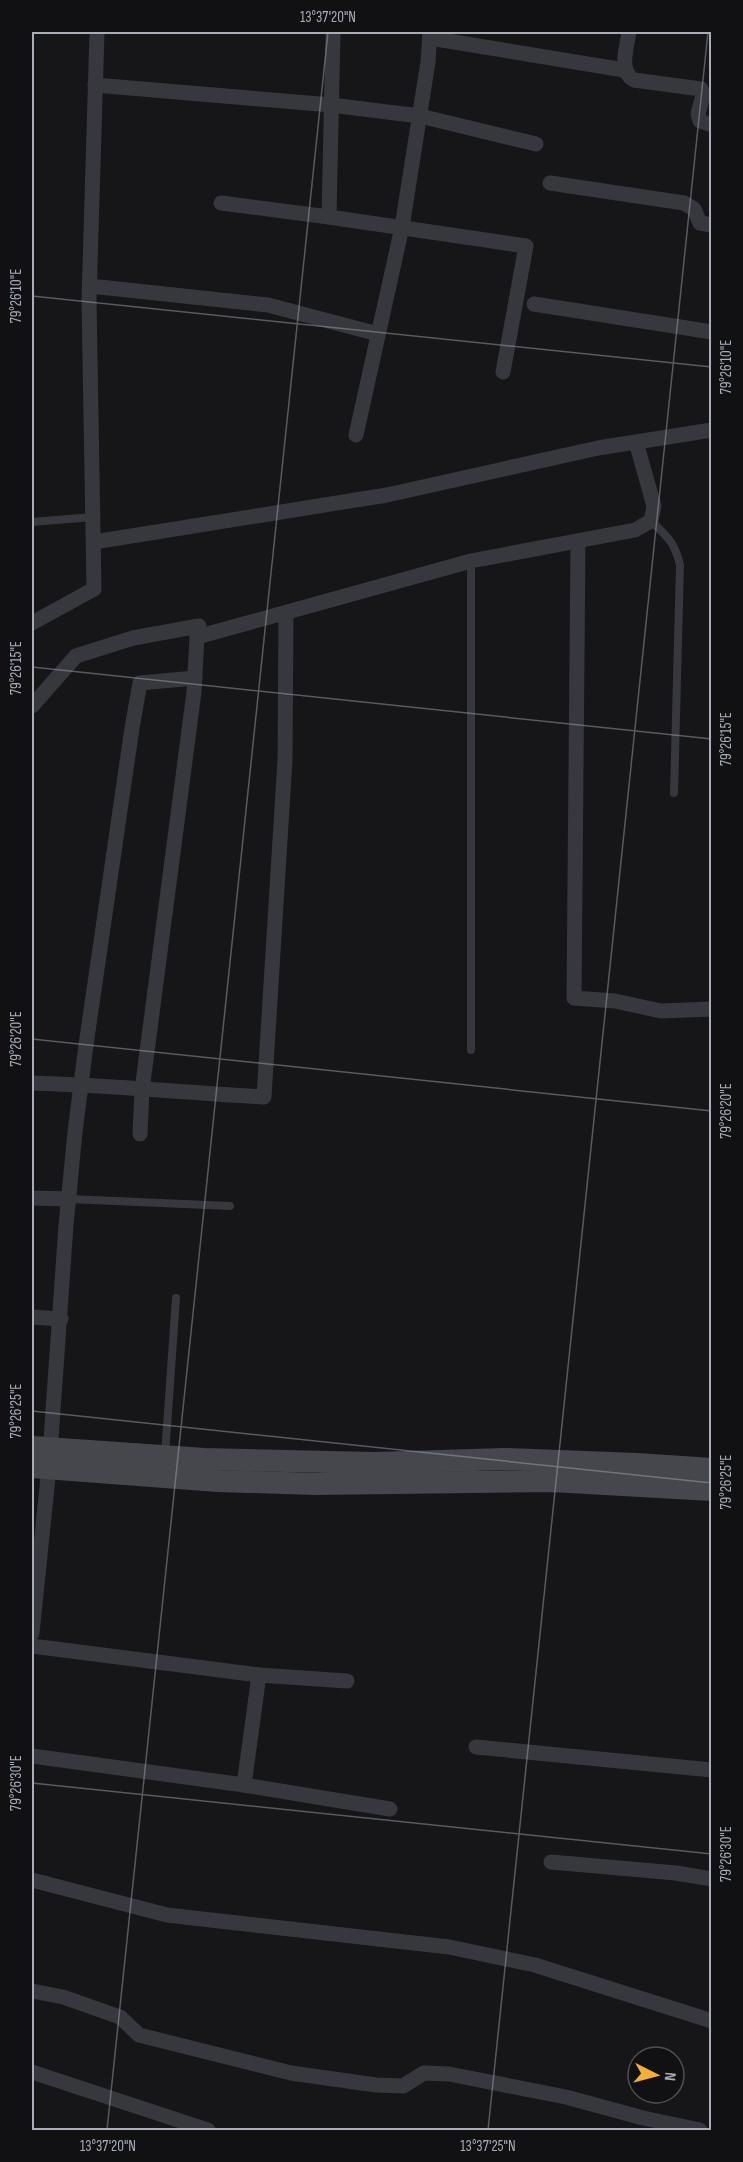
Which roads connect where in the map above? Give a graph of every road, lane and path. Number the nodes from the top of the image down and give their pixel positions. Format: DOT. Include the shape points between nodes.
graph roads {
  1 [pos="97,32"];
  2 [pos="333,32"];
  3 [pos="629,32"];
  4 [pos="430,35"];
  5 [pos="624,70"];
  6 [pos="95,85"];
  7 [pos="332,105"];
  8 [pos="420,116"];
  9 [pos="711,125"];
  10 [pos="536,144"];
  11 [pos="550,183"];
  12 [pos="221,203"];
  13 [pos="329,217"];
  14 [pos="711,225"];
  15 [pos="402,227"];
  16 [pos="90,286"];
  17 [pos="534,304"];
  18 [pos="711,332"];
  19 [pos="378,334"];
  20 [pos="503,372"];
  21 [pos="711,430"];
  22 [pos="356,435"];
  23 [pos="636,442"];
  24 [pos="93,517"];
  25 [pos="651,521"];
  26 [pos="32,522"];
  27 [pos="578,542"];
  28 [pos="94,543"];
  29 [pos="471,561"];
  30 [pos="286,614"];
  31 [pos="32,623"];
  32 [pos="198,638"];
  33 [pos="195,678"];
  34 [pos="32,706"];
  35 [pos="674,793"];
  36 [pos="711,1010"];
  37 [pos="471,1050"];
  38 [pos="32,1083"];
  39 [pos="81,1084"];
  40 [pos="142,1090"];
  41 [pos="140,1134"];
  42 [pos="32,1198"];
  43 [pos="69,1199"];
  44 [pos="230,1206"];
  45 [pos="176,1298"];
  46 [pos="32,1317"];
  47 [pos="61,1319"];
  48 [pos="165,1456"];
  49 [pos="40,1458"];
  50 [pos="711,1469"];
  51 [pos="609,1474"];
  52 [pos="711,1490"];
  53 [pos="33,1609"];
  54 [pos="32,1633"];
  55 [pos="32,1646"];
  56 [pos="259,1675"];
  57 [pos="347,1681"];
  58 [pos="476,1747"];
  59 [pos="32,1756"];
  60 [pos="711,1770"];
  61 [pos="244,1785"];
  62 [pos="390,1809"];
  63 [pos="550,1862"];
  64 [pos="711,1879"];
  65 [pos="32,1880"];
  66 [pos="32,1991"];
  67 [pos="711,2021"];
  68 [pos="32,2072"];
  69 [pos="208,2130"];
  70 [pos="699,2130"];
  1 -- 6 [label="street"];
  2 -- 7 [label="street"];
  3 -- 5 [label="street"];
  4 -- 5 [label="street"];
  4 -- 8 [label="street"];
  5 -- 9 [label="street" via="634,80 701,89 704,95 698,114 700,121"];
  6 -- 7 [label="street"];
  6 -- 16 [label="street"];
  7 -- 8 [label="street"];
  7 -- 13 [label="street"];
  8 -- 10 [label="street"];
  8 -- 15 [label="street"];
  11 -- 14 [label="street" via="684,203 694,209 699,223"];
  12 -- 13 [label="street"];
  13 -- 15 [label="street"];
  15 -- 19 [label="street"];
  15 -- 20 [label="street" via="526,246"];
  16 -- 19 [label="street" via="268,305"];
  16 -- 24 [label="street"];
  17 -- 18 [label="street"];
  19 -- 22 [label="street"];
  21 -- 23 [label="street"];
  23 -- 25 [label="street" via="654,506"];
  23 -- 28 [label="street" via="387,495"];
  24 -- 26 [label="lane"];
  24 -- 28 [label="street"];
  25 -- 27 [label="street" via="635,530"];
  25 -- 35 [label="lane" via="669,538 680,565"];
  27 -- 29 [label="street"];
  27 -- 36 [label="street" via="574,998 615,1001 661,1011"];
  28 -- 31 [label="street" via="94,589"];
  29 -- 30 [label="street"];
  29 -- 37 [label="lane"];
  30 -- 32 [label="street"];
  30 -- 40 [label="street" via="285,760 264,1097"];
  32 -- 33 [label="street"];
  32 -- 34 [label="street" via="199,626 133,638 76,656"];
  33 -- 39 [label="street" via="140,683"];
  33 -- 40 [label="street"];
  38 -- 39 [label="street"];
  39 -- 40 [label="street"];
  39 -- 43 [label="street"];
  40 -- 41 [label="street"];
  42 -- 43 [label="street"];
  43 -- 44 [label="lane"];
  43 -- 47 [label="street"];
  45 -- 48 [label="lane"];
  46 -- 47 [label="street"];
  47 -- 49 [label="street"];
  48 -- 49 [label="street"];
  48 -- 51 [label="street" via="363,1462 505,1459"];
  49 -- 51 [label="street" via="218,1481 315,1484 552,1481"];
  49 -- 53 [label="street"];
  50 -- 51 [label="street"];
  51 -- 52 [label="street"];
  53 -- 54 [label="street"];
  55 -- 56 [label="street"];
  56 -- 57 [label="street"];
  56 -- 61 [label="street"];
  58 -- 60 [label="street"];
  59 -- 61 [label="street"];
  61 -- 62 [label="street"];
  63 -- 64 [label="street"];
  65 -- 67 [label="street" via="167,1915 470,1951 535,1965"];
  66 -- 70 [label="street" via="63,1997 120,2017 139,2036 291,2073 403,2086 423,2073 449,2074 566,2097"];
  68 -- 69 [label="street"];
}
